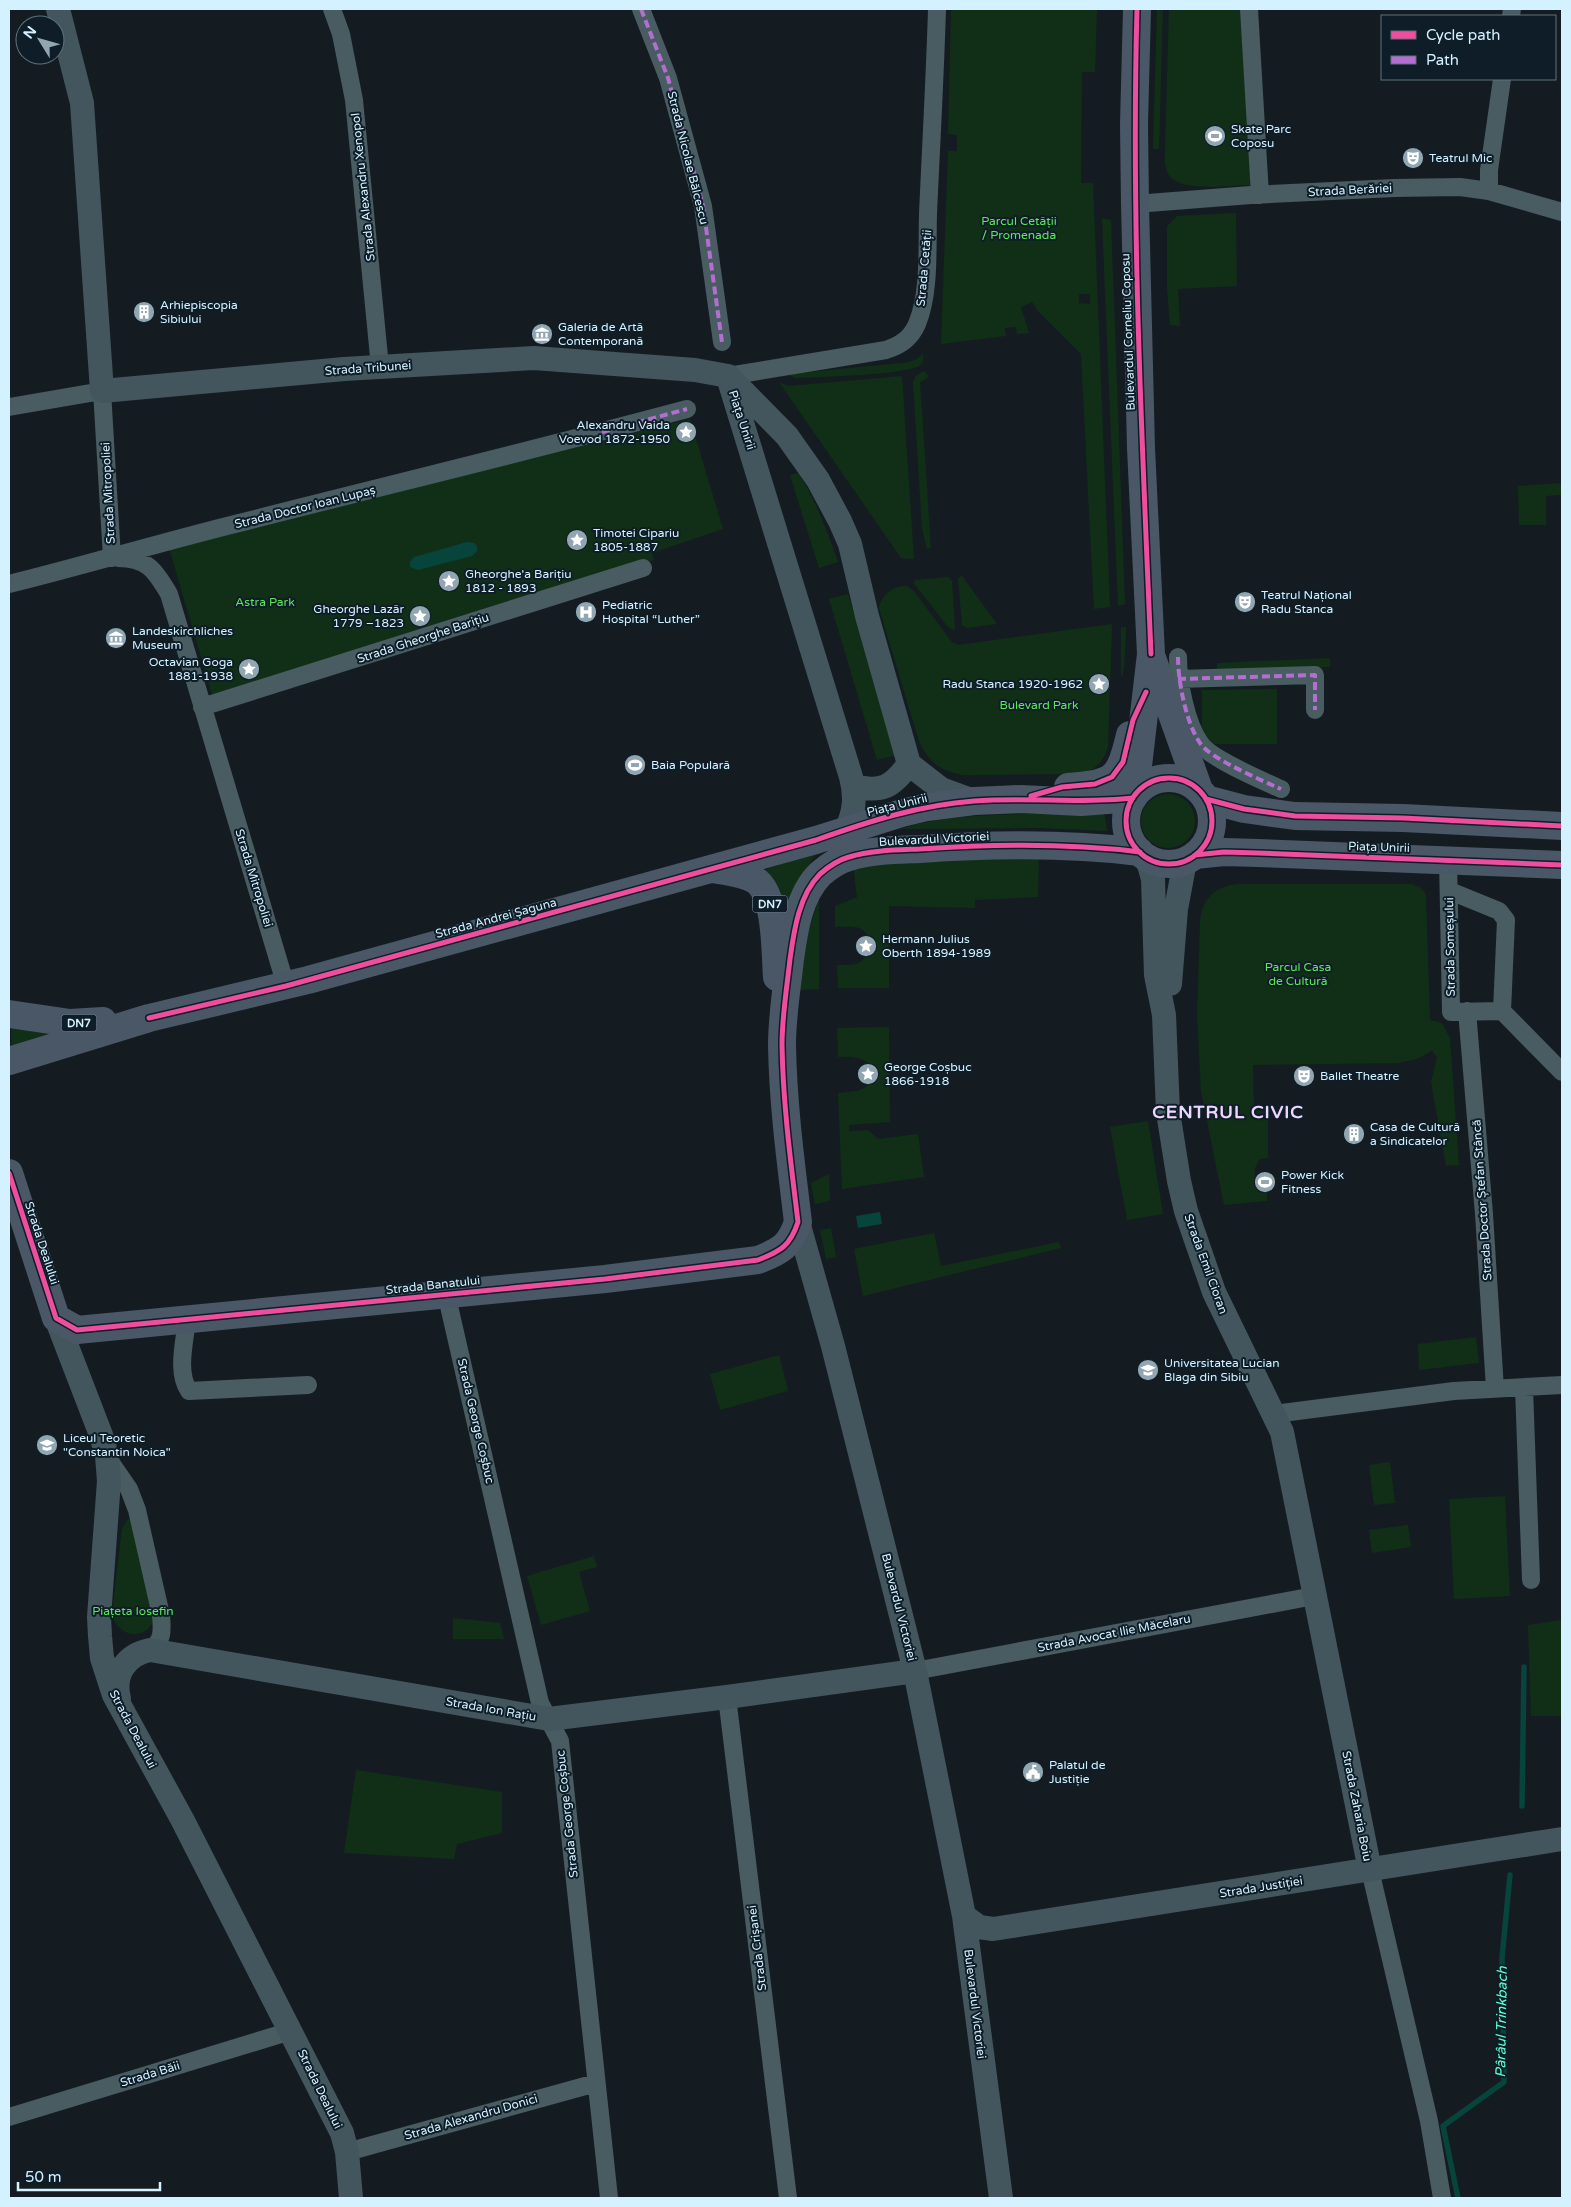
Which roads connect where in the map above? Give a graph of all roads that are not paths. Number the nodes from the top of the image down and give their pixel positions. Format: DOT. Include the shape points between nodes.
graph roads {
  1 [pos="58,9"];
  2 [pos="332,9"];
  3 [pos="641,9"];
  4 [pos="937,9"];
  5 [pos="1137,9"];
  6 [pos="1249,9"];
  7 [pos="1502,80"];
  8 [pos="1488,191"];
  9 [pos="1260,195"];
  10 [pos="1135,204"];
  11 [pos="1562,212"];
  12 [pos="722,342"];
  13 [pos="380,367"];
  14 [pos="728,376"];
  15 [pos="102,390"];
  16 [pos="9,407"];
  17 [pos="687,409"];
  18 [pos="787,436"];
  19 [pos="754,460"];
  20 [pos="112,558"];
  21 [pos="643,568"];
  22 [pos="9,584"];
  23 [pos="1151,654"];
  24 [pos="1178,657"];
  25 [pos="1178,679"];
  26 [pos="1146,692"];
  27 [pos="202,707"];
  28 [pos="1316,710"];
  29 [pos="910,764"];
  30 [pos="853,786"];
  31 [pos="1281,789"];
  32 [pos="1202,794"];
  33 [pos="1135,795"];
  34 [pos="1021,799"];
  35 [pos="974,801"];
  36 [pos="1562,826"];
  37 [pos="846,830"];
  38 [pos="1143,855"];
  39 [pos="1190,858"];
  40 [pos="1448,859"];
  41 [pos="1562,865"];
  42 [pos="713,868"];
  43 [pos="1450,891"];
  44 [pos="286,986"];
  45 [pos="1467,1011"];
  46 [pos="1502,1011"];
  47 [pos="9,1014"];
  48 [pos="1164,1015"];
  49 [pos="149,1018"];
  50 [pos="783,1020"];
  51 [pos="9,1061"];
  52 [pos="1562,1072"];
  53 [pos="9,1174"];
  54 [pos="798,1222"];
  55 [pos="446,1293"];
  56 [pos="56,1318"];
  57 [pos="187,1319"];
  58 [pos="308,1385"];
  59 [pos="1562,1385"];
  60 [pos="1524,1388"];
  61 [pos="1495,1389"];
  62 [pos="1274,1414"];
  63 [pos="107,1456"];
  64 [pos="1531,1580"];
  65 [pos="1314,1596"];
  66 [pos="150,1650"];
  67 [pos="915,1671"];
  68 [pos="727,1697"];
  69 [pos="123,1713"];
  70 [pos="549,1719"];
  71 [pos="1562,1839"];
  72 [pos="1370,1870"];
  73 [pos="964,1916"];
  74 [pos="291,2030"];
  75 [pos="596,2083"];
  76 [pos="9,2117"];
  77 [pos="347,2152"];
  78 [pos="351,2198"];
  79 [pos="609,2198"];
  80 [pos="788,2198"];
  81 [pos="1001,2198"];
  82 [pos="1442,2198"];
  1 -- 15 [label="street, Strada Mitropoliei" via="82,103"];
  2 -- 13 [label="street, Strada Alexandru Xenopol" via="341,34 354,100"];
  3 -- 12 [label="street, Strada Nicolae Bălcescu" via="668,78 703,206"];
  4 -- 14 [label="street, Strada Cetății" via="927,260 916,326 909,337 886,350"];
  5 -- 10 [label="main road, Bulevardul Corneliu Coposu"];
  6 -- 9 [label="street"];
  7 -- 8 [label="street"];
  8 -- 9 [label="street, Strada Berăriei" via="1460,187 1394,188"];
  8 -- 11 [label="street, Strada Berăriei"];
  9 -- 10 [label="street, Strada Berăriei"];
  10 -- 23 [label="main road, Bulevardul Corneliu Coposu" via="1141,448"];
  13 -- 14 [label="street, Strada Tribunei" via="552,358 695,370"];
  13 -- 15 [label="street, Strada Tribunei"];
  14 -- 18 [label="street, Piața Unirii"];
  14 -- 19 [label="street, Piața Unirii"];
  15 -- 16 [label="street, Strada Tribunei"];
  15 -- 20 [label="street, Strada Mitropoliei"];
  17 -- 20 [label="street, Strada Doctor Ioan Lupaș"];
  18 -- 19 [label="street" via="765,440"];
  18 -- 29 [label="street, Piața Unirii" via="818,480 850,544 867,616"];
  19 -- 30 [label="street, Piața Unirii"];
  20 -- 22 [label="street, Strada Doctor Ioan Lupaș"];
  20 -- 27 [label="street, Strada Mitropoliei" via="140,560 159,577 169,594"];
  21 -- 27 [label="street, Strada Gheorghe Barițiu"];
  23 -- 26 [label="main road, Bulevardul Corneliu Coposu"];
  23 -- 32 [label="main road, Bulevardul Corneliu Coposu"];
  24 -- 25 [label="street"];
  25 -- 28 [label="street" via="1314,675"];
  25 -- 31 [label="street" via="1200,745 1240,771"];
  26 -- 33 [label="main road, Bulevardul Corneliu Coposu"];
  26 -- 34 [label="main road, Bulevardul Corneliu Coposu" via="1133,720 1123,762 1112,777 1095,784 1062,787"];
  27 -- 44 [label="street, Strada Mitropoliei"];
  29 -- 30 [label="street" via="900,777 884,788"];
  29 -- 35 [label="street, Piața Unirii" via="941,789"];
  30 -- 37 [label="street, Piața Unirii" via="853,810"];
  32 -- 33 [label="main road, Piața Unirii / DN7" via="1190,783 1167,778 1146,785"];
  32 -- 36 [label="main road, Piața Unirii" via="1244,810 1295,816"];
  32 -- 39 [label="main road" via="1211,814 1211,830 1202,848"];
  33 -- 34 [label="main road, Piața Unirii / DN7" via="1081,802"];
  33 -- 38 [label="main road" via="1128,806 1126,826 1131,840"];
  34 -- 35 [label="main road, Piața Unirii / DN7"];
  35 -- 37 [label="main road, Piața Unirii / DN7" via="927,807"];
  37 -- 42 [label="main road, Strada Andrei Șaguna / DN7"];
  38 -- 39 [label="main road, Piața Unirii / DN7" via="1162,864"];
  38 -- 48 [label="street, Strada Emil Cioran" via="1152,879 1156,975"];
  38 -- 50 [label="main road, Bulevardul Victoriei / DN7" via="1103,848 960,846 877,852 838,861 820,874 802,904 792,949"];
  39 -- 40 [label="main road, Piața Unirii / DN7" via="1224,852"];
  39 -- 48 [label="street, Strada Emil Cioran" via="1176,909 1171,978"];
  40 -- 41 [label="main road, Piața Unirii / DN7"];
  40 -- 43 [label="street, Strada Someșului"];
  42 -- 44 [label="main road, Strada Andrei Șaguna / DN7"];
  42 -- 50 [label="main road, Bulevardul Victoriei / DN7" via="748,876 764,888 771,910"];
  43 -- 45 [label="street, Strada Someșului" via="1451,1012"];
  43 -- 46 [label="street, Strada Someșului" via="1499,911 1506,920"];
  44 -- 49 [label="main road, Strada Andrei Șaguna / DN7"];
  45 -- 46 [label="street, Strada Someșului"];
  45 -- 61 [label="street, Strada Doctor Ștefan Stâncă"];
  46 -- 52 [label="street"];
  47 -- 49 [label="main road, Strada Andrei Șaguna / DN7" via="70,1024"];
  48 -- 62 [label="street, Strada Emil Cioran" via="1168,1112 1186,1211 1224,1314"];
  49 -- 51 [label="main road, Strada Andrei Șaguna / DN7"];
  50 -- 54 [label="main road, Bulevardul Victoriei / DN7" via="787,1125"];
  53 -- 56 [label="main road, Strada Dealului"];
  54 -- 55 [label="main road, Strada Banatului" via="788,1244 758,1260 605,1279"];
  54 -- 67 [label="street, Bulevardul Victoriei"];
  55 -- 57 [label="main road, Strada Banatului"];
  55 -- 70 [label="street, Strada George Coșbuc" via="540,1702"];
  56 -- 57 [label="main road, Strada Banatului" via="70,1327 87,1330"];
  56 -- 63 [label="street, Strada Dealului"];
  57 -- 58 [label="street" via="183,1366 184,1383 189,1391"];
  59 -- 60 [label="street"];
  60 -- 61 [label="street"];
  60 -- 64 [label="street"];
  61 -- 62 [label="street" via="1454,1391"];
  62 -- 65 [label="street, Strada Zaharia Boiu" via="1286,1445"];
  63 -- 66 [label="street" via="129,1489 137,1510 159,1606 162,1633"];
  63 -- 69 [label="street, Strada Dealului" via="110,1481 100,1636 107,1676"];
  65 -- 67 [label="street, Strada Avocat Ilie Măcelaru"];
  65 -- 72 [label="street, Strada Zaharia Boiu"];
  66 -- 69 [label="street" via="130,1658 118,1676 118,1696"];
  66 -- 70 [label="street, Strada Ion Rațiu"];
  67 -- 68 [label="street, Strada Ion Rațiu"];
  67 -- 73 [label="street, Bulevardul Victoriei"];
  68 -- 70 [label="street, Strada Ion Rațiu"];
  68 -- 80 [label="street, Strada Crișanei"];
  69 -- 74 [label="street, Strada Dealului"];
  70 -- 75 [label="street, Strada George Coșbuc" via="560,1741"];
  71 -- 72 [label="street, Strada Justiției"];
  72 -- 73 [label="street, Strada Justiției" via="993,1929 979,1927"];
  72 -- 82 [label="street, Strada Zaharia Boiu" via="1429,2121"];
  73 -- 81 [label="street, Bulevardul Victoriei"];
  74 -- 76 [label="street, Strada Băii"];
  74 -- 77 [label="street, Strada Dealului" via="342,2134"];
  75 -- 77 [label="street, Strada Alexandru Donici"];
  75 -- 79 [label="street, Strada George Coșbuc"];
  77 -- 78 [label="street, Strada Dealului"];
}
